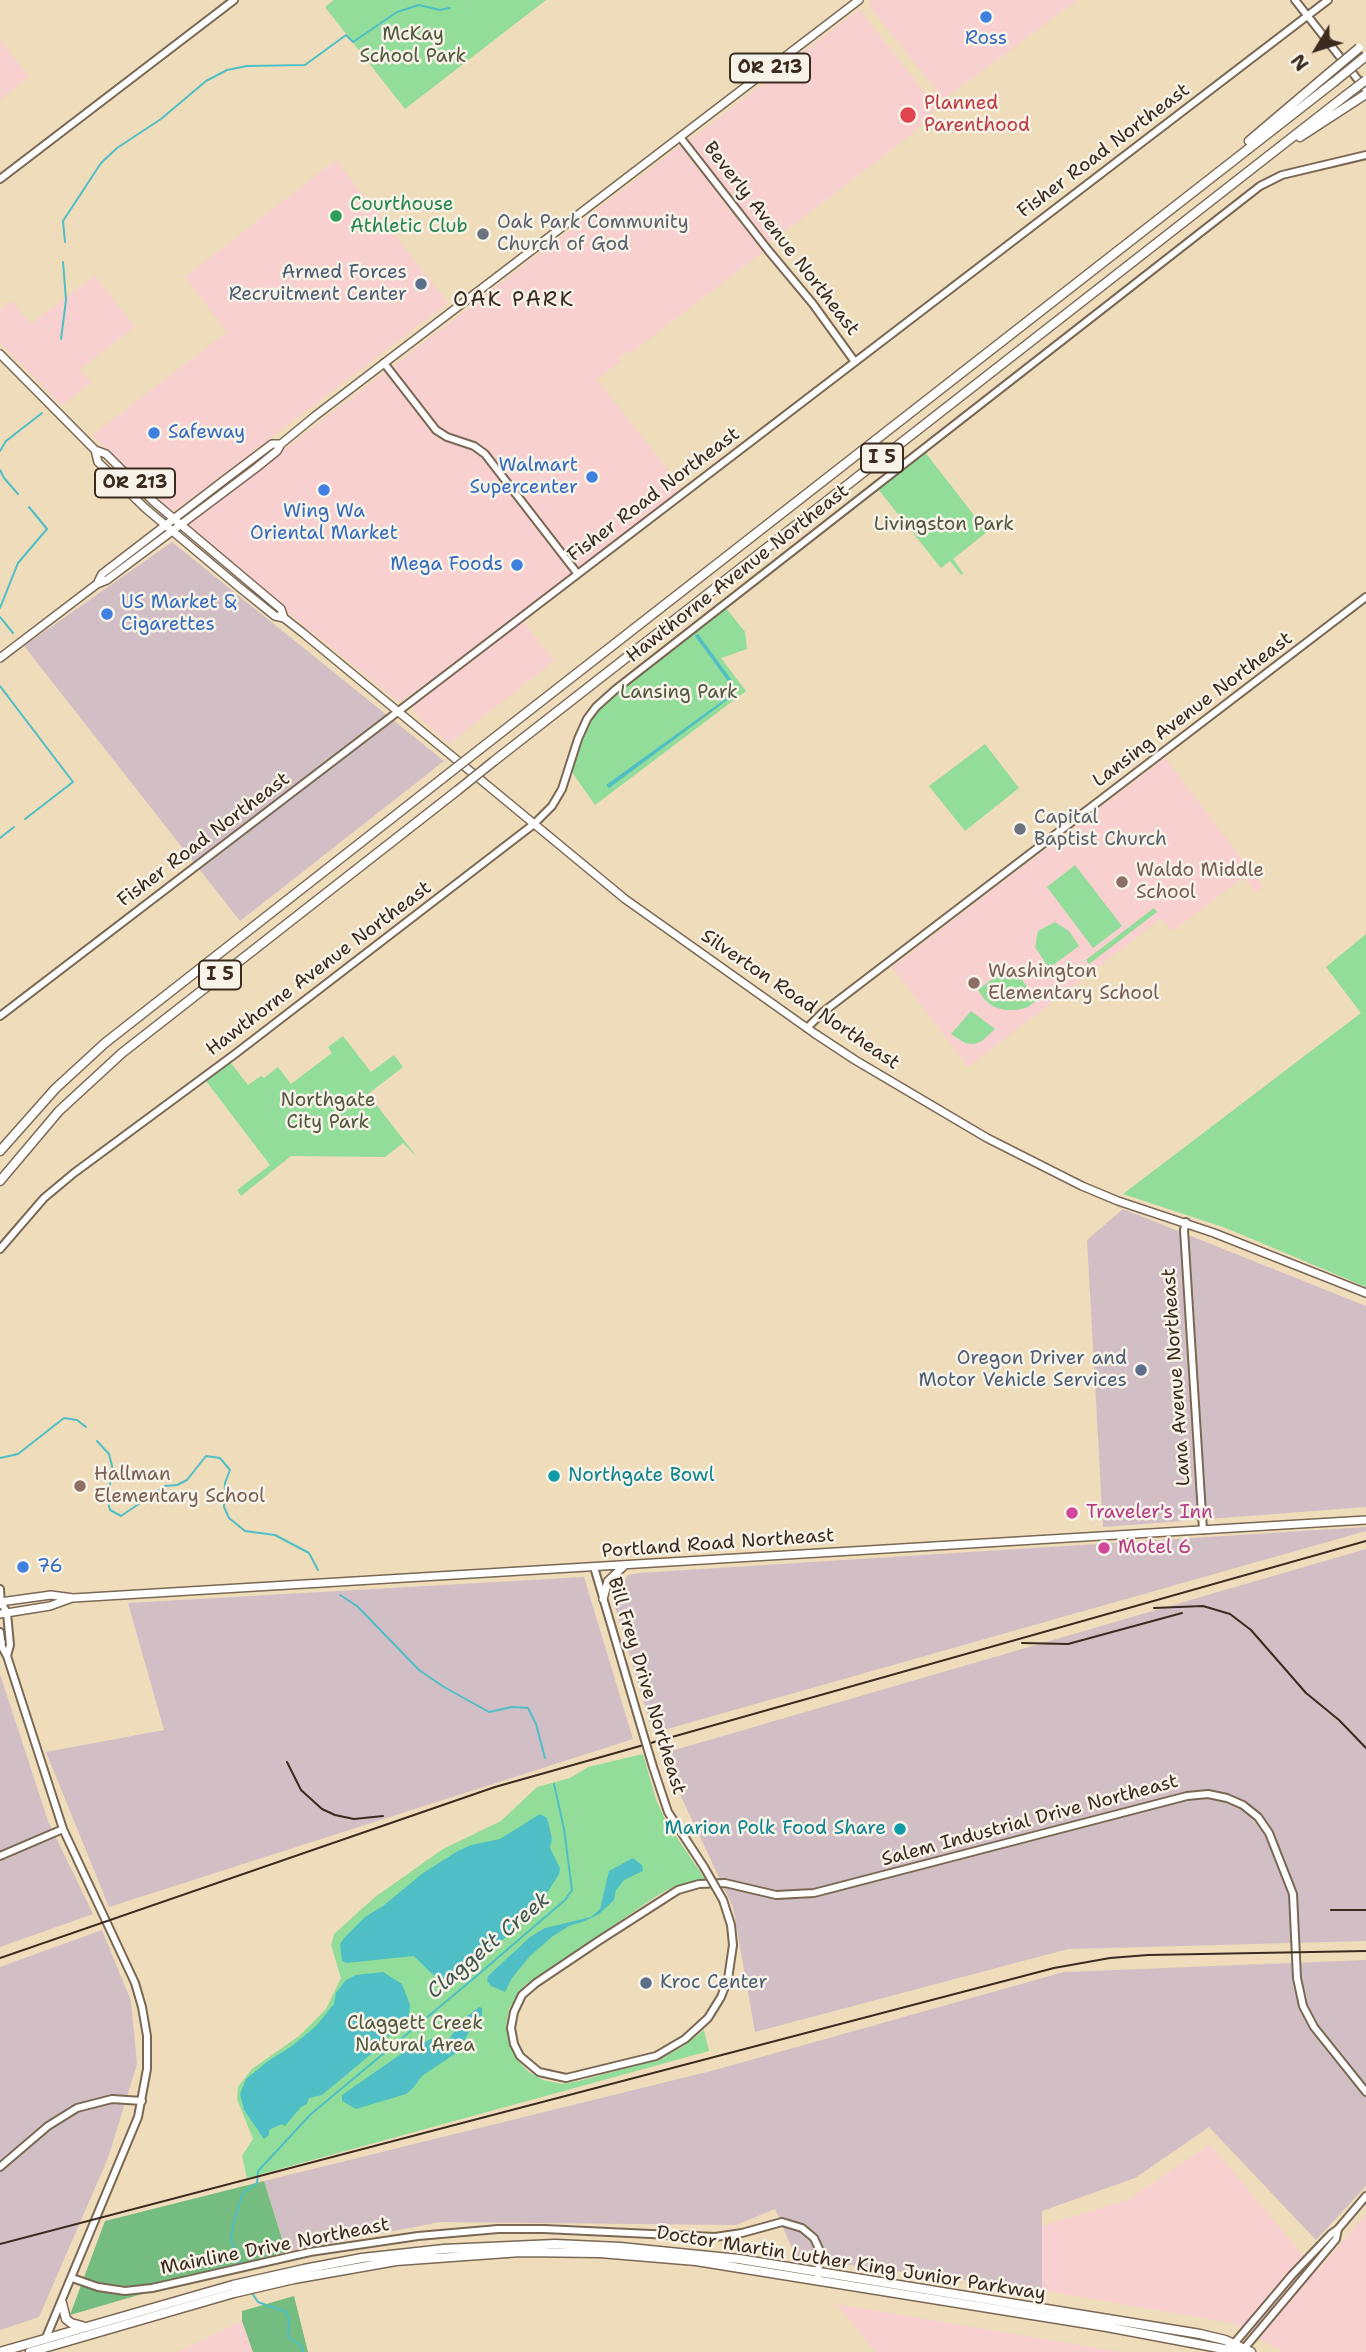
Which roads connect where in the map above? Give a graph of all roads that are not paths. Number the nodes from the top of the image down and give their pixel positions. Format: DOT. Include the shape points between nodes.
graph roads {
  1 [pos="234,0"];
  2 [pos="858,0"];
  3 [pos="1295,0"];
  4 [pos="1328,0"];
  5 [pos="1308,16"];
  6 [pos="1363,45"];
  7 [pos="1366,56"];
  8 [pos="1331,78"];
  9 [pos="1366,80"];
  10 [pos="1366,92"];
  11 [pos="1348,100"];
  12 [pos="680,137"];
  13 [pos="1366,155"];
  14 [pos="0,179"];
  15 [pos="0,354"];
  16 [pos="855,362"];
  17 [pos="384,363"];
  18 [pos="281,443"];
  19 [pos="95,450"];
  20 [pos="261,453"];
  21 [pos="244,477"];
  22 [pos="177,522"];
  23 [pos="168,529"];
  24 [pos="577,573"];
  25 [pos="1366,597"];
  26 [pos="284,618"];
  27 [pos="0,657"];
  28 [pos="398,711"];
  29 [pos="534,824"];
  30 [pos="0,1016"];
  31 [pos="807,1028"];
  32 [pos="0,1152"];
  33 [pos="0,1181"];
  34 [pos="1186,1222"];
  35 [pos="0,1249"];
  36 [pos="1366,1293"];
  37 [pos="1366,1520"];
  38 [pos="1203,1530"];
  39 [pos="625,1565"];
  40 [pos="594,1567"];
  41 [pos="0,1589"];
  42 [pos="73,1598"];
  43 [pos="603,1599"];
  44 [pos="2,1608"];
  45 [pos="0,1633"];
  46 [pos="0,1642"];
  47 [pos="7,1656"];
  48 [pos="64,1829"];
  49 [pos="0,1856"];
  50 [pos="753,1889"];
  51 [pos="1366,2092"];
  52 [pos="142,2101"];
  53 [pos="0,2167"];
  54 [pos="1366,2196"];
  55 [pos="1338,2229"];
  56 [pos="1314,2251"];
  57 [pos="1314,2265"];
  58 [pos="818,2276"];
  59 [pos="72,2277"];
  60 [pos="233,2289"];
  61 [pos="62,2302"];
  62 [pos="85,2327"];
  63 [pos="1107,2327"];
  64 [pos="46,2339"];
  65 [pos="1230,2348"];
  66 [pos="42,2350"];
  67 [pos="1245,2351"];
  68 [pos="0,2352"];
  69 [pos="30,2352"];
  70 [pos="1210,2352"];
  1 -- 14 [label="street"];
  2 -- 12 [label="main road, OR 213"];
  3 -- 5 [label="street"];
  4 -- 5 [label="street, Fisher Road Northeast"];
  5 -- 10 [label="street"];
  5 -- 16 [label="street, Fisher Road Northeast"];
  6 -- 8 [label="highway, I 5, bridge"];
  7 -- 8 [label="highway, I 5, bridge"];
  8 -- 32 [label="highway, I 5, bridge" via="1192,192 105,1043 55,1089"];
  9 -- 11 [label="highway, I 5, bridge"];
  10 -- 11 [label="highway"];
  11 -- 33 [label="highway, I 5, bridge" via="1270,155 122,1054 59,1111"];
  12 -- 16 [label="street, Beverly Avenue Northeast"];
  12 -- 17 [label="main road, OR 213"];
  13 -- 29 [label="street, Hawthorne Avenue Northeast" via="1282,175 1260,187 616,689 587,719 560,794"];
  15 -- 19 [label="main road, Silverton Road Northeast / OR 213"];
  16 -- 24 [label="street, Fisher Road Northeast"];
  17 -- 18 [label="main road, OR 213"];
  17 -- 24 [label="street" via="436,430 485,454"];
  18 -- 20 [label="main road, OR 213"];
  18 -- 21 [label="main road, OR 213"];
  19 -- 22 [label="main road, Silverton Road Northeast / OR 213" via="106,454"];
  19 -- 23 [label="main road, Silverton Road Northeast / OR 213" via="98,462"];
  20 -- 21 [label="main road"];
  20 -- 22 [label="main road, OR 213"];
  21 -- 22 [label="main road, OR 213"];
  22 -- 23 [label="main road"];
  22 -- 26 [label="main road, Silverton Road Northeast" via="281,609"];
  23 -- 26 [label="main road, Silverton Road Northeast" via="275,616"];
  23 -- 27 [label="main road" via="102,574 98,582"];
  24 -- 28 [label="street, Fisher Road Northeast"];
  25 -- 31 [label="street, Lansing Avenue Northeast"];
  26 -- 28 [label="main road, Silverton Road Northeast"];
  28 -- 29 [label="main road, Silverton Road Northeast"];
  28 -- 30 [label="street, Fisher Road Northeast"];
  29 -- 31 [label="main road, Silverton Road Northeast" via="625,899"];
  29 -- 35 [label="street, Hawthorne Avenue Northeast" via="62,1183"];
  31 -- 34 [label="main road, Silverton Road Northeast" via="1020,1155 1107,1196"];
  34 -- 36 [label="main road, Silverton Road Northeast"];
  34 -- 38 [label="street, Lana Avenue Northeast"];
  37 -- 38 [label="main road, Portland Road Northeast"];
  38 -- 39 [label="main road, Portland Road Northeast"];
  39 -- 40 [label="main road, Portland Road Northeast"];
  39 -- 43 [label="main road" via="608,1580"];
  40 -- 42 [label="main road, Portland Road Northeast"];
  40 -- 43 [label="street, Bill Frey Drive Northeast"];
  41 -- 44 [label="street"];
  42 -- 44 [label="main road, Portland Road Northeast" via="50,1606"];
  42 -- 44 [label="main road, Portland Road Northeast" via="51,1595"];
  43 -- 50 [label="street, Bill Frey Drive Northeast, bridge" via="668,1812 704,1867 723,1900 733,1945 728,1979 700,2026 656,2056 566,2078 539,2072 520,2056 512,2035 513,2015 522,1995 536,1983 678,1890 699,1884 721,1883"];
  44 -- 47 [label="street" via="10,1645"];
  45 -- 46 [label="street"];
  46 -- 47 [label="street"];
  47 -- 48 [label="street"];
  48 -- 49 [label="street"];
  48 -- 52 [label="street" via="139,1997 147,2056"];
  50 -- 51 [label="street, Salem Industrial Drive Northeast" via="788,1896 814,1893 1187,1796 1227,1798 1250,1810 1269,1833 1293,1894 1303,2006 1314,2027"];
  52 -- 53 [label="street" via="111,2099 77,2108"];
  52 -- 59 [label="street"];
  54 -- 55 [label="street"];
  55 -- 56 [label="street"];
  55 -- 57 [label="street"];
  56 -- 57 [label="street"];
  56 -- 65 [label="street"];
  57 -- 67 [label="street"];
  58 -- 59 [label="street, Mainline Drive Northeast" via="820,2251 814,2238 802,2228 782,2222 728,2237 544,2229 444,2233 353,2244 125,2291"];
  58 -- 60 [label="highway, Doctor Martin Luther King Junior Parkway" via="659,2257 521,2252 396,2261"];
  58 -- 63 [label="highway, Doctor Martin Luther King Junior Parkway"];
  58 -- 65 [label="highway, Doctor Martin Luther King Junior Parkway" via="1200,2334"];
  59 -- 61 [label="street"];
  60 -- 62 [label="highway, Doctor Martin Luther King Junior Parkway"];
  60 -- 66 [label="highway, Doctor Martin Luther King Junior Parkway"];
  61 -- 62 [label="highway" via="66,2319"];
  61 -- 64 [label="street"];
  62 -- 64 [label="highway, Doctor Martin Luther King Junior Parkway"];
  63 -- 65 [label="highway, Doctor Martin Luther King Junior Parkway"];
  63 -- 70 [label="highway"];
  64 -- 66 [label="street"];
  64 -- 68 [label="highway, Doctor Martin Luther King Junior Parkway"];
  65 -- 67 [label="highway, Doctor Martin Luther King Junior Parkway"];
  66 -- 69 [label="highway, Doctor Martin Luther King Junior Parkway"];
}
